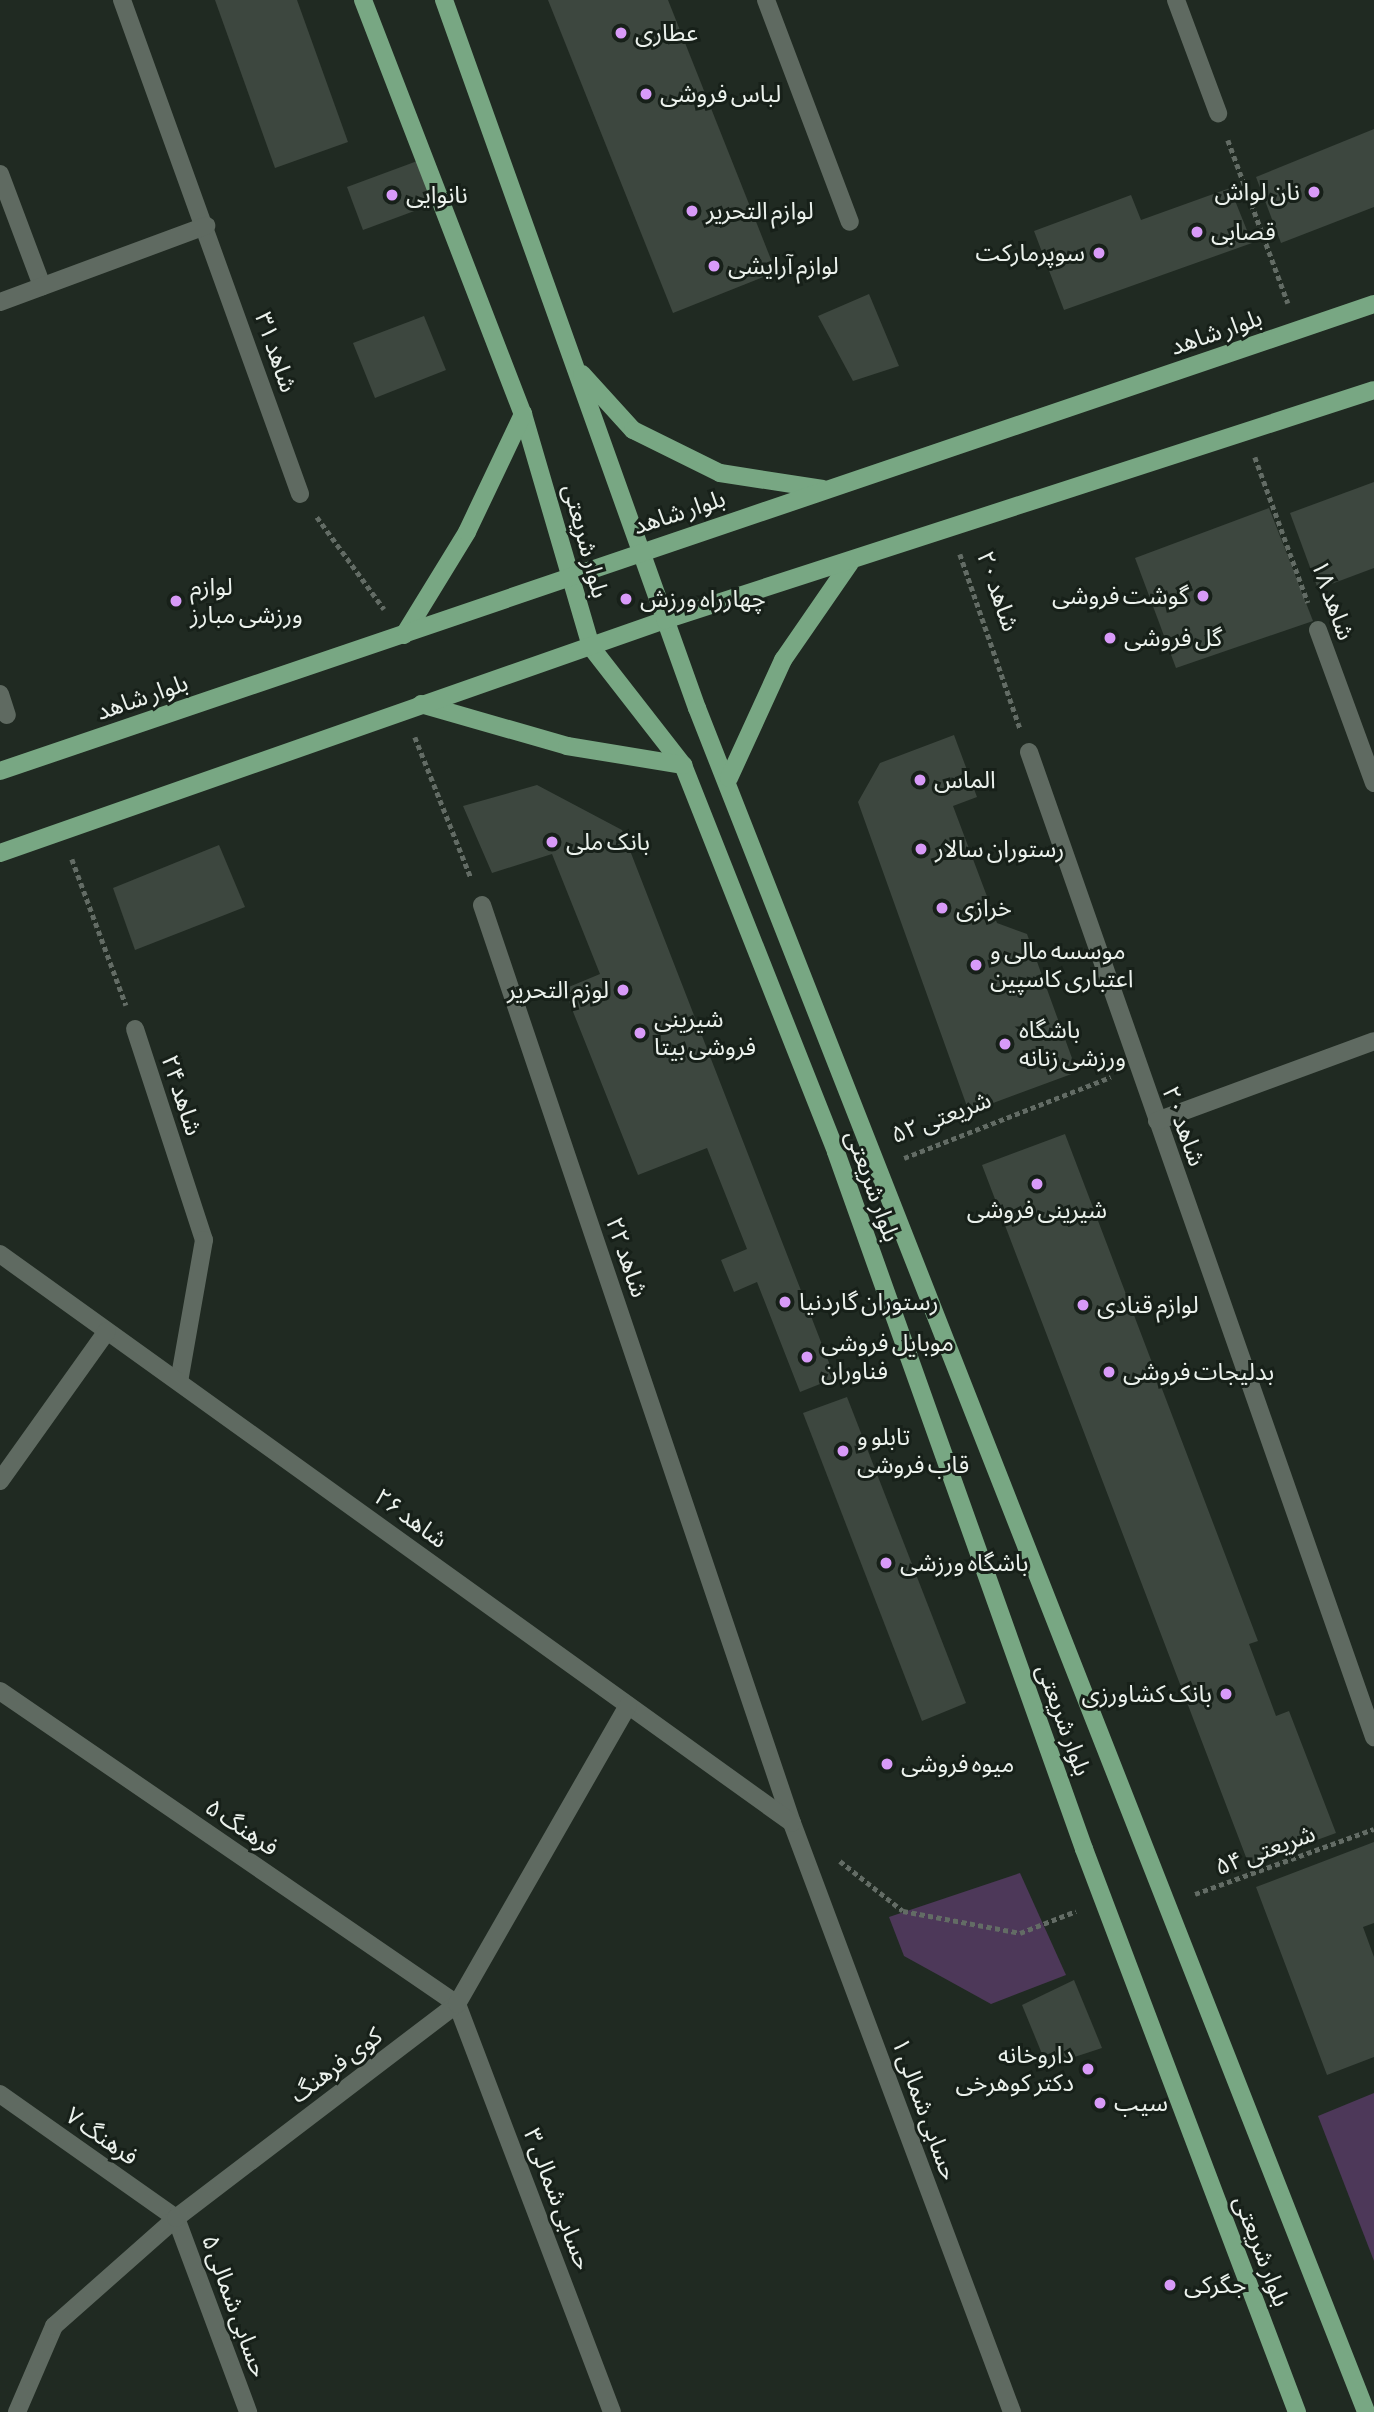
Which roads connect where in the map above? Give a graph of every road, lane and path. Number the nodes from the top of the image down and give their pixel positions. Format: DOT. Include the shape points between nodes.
graph roads {
  1 [pos="122,0"];
  2 [pos="363,0"];
  3 [pos="444,0"];
  4 [pos="766,0"];
  5 [pos="1176,0"];
  6 [pos="1218,113"];
  7 [pos="0,174"];
  8 [pos="850,222"];
  9 [pos="206,226"];
  10 [pos="42,286"];
  11 [pos="0,302"];
  12 [pos="1374,304"];
  13 [pos="1298,330"];
  14 [pos="577,368"];
  15 [pos="1374,390"];
  16 [pos="523,414"];
  17 [pos="1246,433"];
  18 [pos="827,489"];
  19 [pos="300,494"];
  20 [pos="951,530"];
  21 [pos="641,551"];
  22 [pos="850,563"];
  23 [pos="567,574"];
  24 [pos="666,620"];
  25 [pos="1318,630"];
  26 [pos="404,635"];
  27 [pos="591,646"];
  28 [pos="0,694"];
  29 [pos="413,707"];
  30 [pos="7,715"];
  31 [pos="1029,752"];
  32 [pos="683,765"];
  33 [pos="0,771"];
  34 [pos="729,778"];
  35 [pos="1374,783"];
  36 [pos="61,831"];
  37 [pos="0,853"];
  38 [pos="482,905"];
  39 [pos="135,1028"];
  40 [pos="1374,1041"];
  41 [pos="1137,1067"];
  42 [pos="1157,1121"];
  43 [pos="881,1167"];
  44 [pos="0,1254"];
  45 [pos="107,1331"];
  46 [pos="179,1382"];
  47 [pos="0,1481"];
  48 [pos="0,1690"];
  49 [pos="628,1705"];
  50 [pos="1374,1737"];
  51 [pos="792,1823"];
  52 [pos="1374,1829"];
  53 [pos="833,1855"];
  54 [pos="1103,1900"];
  55 [pos="1168,1904"];
  56 [pos="457,2004"];
  57 [pos="0,2094"];
  58 [pos="176,2218"];
  59 [pos="17,2412"];
  60 [pos="248,2412"];
  61 [pos="612,2412"];
  62 [pos="1012,2412"];
  63 [pos="1297,2412"];
  64 [pos="1366,2412"];
  1 -- 9 [label="street, شاهد ۳۱"];
  2 -- 16 [label="main road, بلوار شریعتی"];
  3 -- 14 [label="main road, بلوار شریعتی"];
  4 -- 8 [label="street"];
  5 -- 6 [label="street"];
  6 -- 13 [label="path"];
  7 -- 10 [label="street"];
  9 -- 10 [label="street"];
  9 -- 19 [label="street, شاهد ۳۱"];
  10 -- 11 [label="street"];
  12 -- 13 [label="main road, بلوار شاهد"];
  13 -- 18 [label="main road, بلوار شاهد"];
  14 -- 18 [label="main road" via="633,430 720,473"];
  14 -- 21 [label="main road, بلوار شریعتی"];
  15 -- 17 [label="main road"];
  16 -- 23 [label="main road, بلوار شریعتی"];
  16 -- 26 [label="main road" via="467,532"];
  17 -- 20 [label="main road"];
  17 -- 25 [label="path, شاهد ۱۸"];
  18 -- 21 [label="main road, بلوار شاهد"];
  19 -- 26 [label="path"];
  20 -- 22 [label="main road"];
  20 -- 31 [label="path, شاهد ۲۰"];
  21 -- 23 [label="main road, بلوار شاهد"];
  21 -- 24 [label="main road, بلوار شریعتی"];
  22 -- 24 [label="main road"];
  22 -- 34 [label="main road" via="783,660"];
  23 -- 26 [label="main road, بلوار شاهد"];
  23 -- 27 [label="main road, بلوار شریعتی"];
  24 -- 27 [label="main road"];
  24 -- 34 [label="main road, بلوار شریعتی"];
  25 -- 35 [label="street, شاهد ۱۸"];
  26 -- 33 [label="main road, بلوار شاهد"];
  27 -- 29 [label="main road"];
  27 -- 32 [label="main road, بلوار شریعتی"];
  28 -- 30 [label="street"];
  29 -- 32 [label="main road" via="568,746"];
  29 -- 36 [label="main road"];
  29 -- 38 [label="path"];
  31 -- 41 [label="street, شاهد ۲۰"];
  32 -- 54 [label="main road, بلوار شریعتی" via="836,1153"];
  34 -- 43 [label="main road, بلوار شریعتی"];
  36 -- 37 [label="main road"];
  36 -- 39 [label="path"];
  38 -- 51 [label="street, شاهد ۲۲"];
  39 -- 46 [label="street, شاهد ۲۴" via="204,1240"];
  40 -- 42 [label="street"];
  41 -- 42 [label="street, شاهد ۲۰"];
  41 -- 43 [label="path, شریعتی ۵۲"];
  42 -- 50 [label="street, شاهد ۲۰"];
  43 -- 55 [label="main road, بلوار شریعتی"];
  44 -- 45 [label="street, شاهد ۲۶"];
  45 -- 46 [label="street, شاهد ۲۶"];
  45 -- 47 [label="street"];
  46 -- 49 [label="street, شاهد ۲۶"];
  48 -- 56 [label="street, فرهنگ ۵"];
  49 -- 51 [label="street, شاهد ۲۶"];
  49 -- 56 [label="street, کوی فرهنگ"];
  51 -- 62 [label="street, حسابی شمالی ۱"];
  52 -- 55 [label="path, شریعتی ۵۴"];
  53 -- 54 [label="path" via="903,1911 1020,1933"];
  54 -- 63 [label="main road, بلوار شریعتی"];
  55 -- 64 [label="main road, بلوار شریعتی"];
  56 -- 58 [label="street, کوی فرهنگ"];
  56 -- 61 [label="street, حسابی شمالی ۳"];
  57 -- 58 [label="street, فرهنگ ۷"];
  58 -- 59 [label="street, کوی فرهنگ" via="54,2326"];
  58 -- 60 [label="street, حسابی شمالی ۵"];
}
